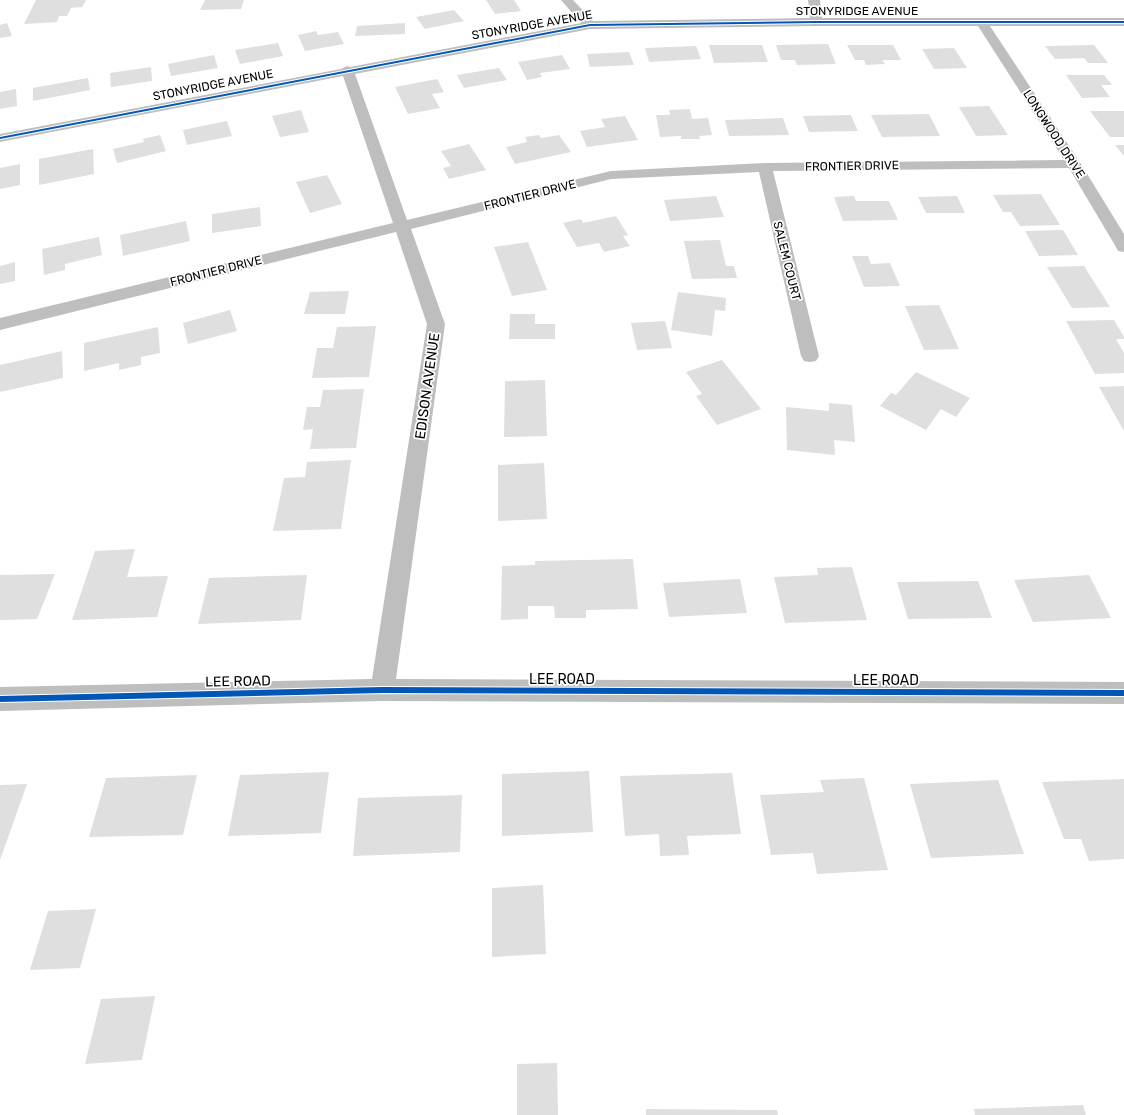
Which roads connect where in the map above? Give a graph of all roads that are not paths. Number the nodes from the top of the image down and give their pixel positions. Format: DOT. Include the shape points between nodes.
graph roads {
  1 [pos="567,0"];
  2 [pos="814,0"];
  3 [pos="816,22"];
  4 [pos="1124,22"];
  5 [pos="982,23"];
  6 [pos="590,25"];
  7 [pos="347,70"];
  8 [pos="0,138"];
  9 [pos="1074,164"];
  10 [pos="764,167"];
  11 [pos="402,226"];
  12 [pos="1124,247"];
  13 [pos="0,324"];
  14 [pos="810,356"];
  15 [pos="382,690"];
  16 [pos="1124,693"];
  17 [pos="0,699"];
  1 -- 6 [label="street"];
  2 -- 3 [label="street"];
  3 -- 5 [label="street, STONYRIDGE AVENUE"];
  3 -- 6 [label="street, STONYRIDGE AVENUE"];
  4 -- 5 [label="street, STONYRIDGE AVENUE"];
  5 -- 9 [label="street, LONGWOOD DRIVE"];
  6 -- 7 [label="street, STONYRIDGE AVENUE"];
  7 -- 8 [label="street, STONYRIDGE AVENUE"];
  7 -- 11 [label="street, EDISON AVENUE"];
  9 -- 10 [label="street, FRONTIER DRIVE"];
  9 -- 12 [label="street, LONGWOOD DRIVE"];
  10 -- 11 [label="street, FRONTIER DRIVE" via="611,175"];
  10 -- 14 [label="street, SALEM COURT"];
  11 -- 13 [label="street, FRONTIER DRIVE"];
  11 -- 15 [label="street, EDISON AVENUE" via="436,324"];
  15 -- 16 [label="street, LEE ROAD"];
  15 -- 17 [label="street, LEE ROAD"];
}
